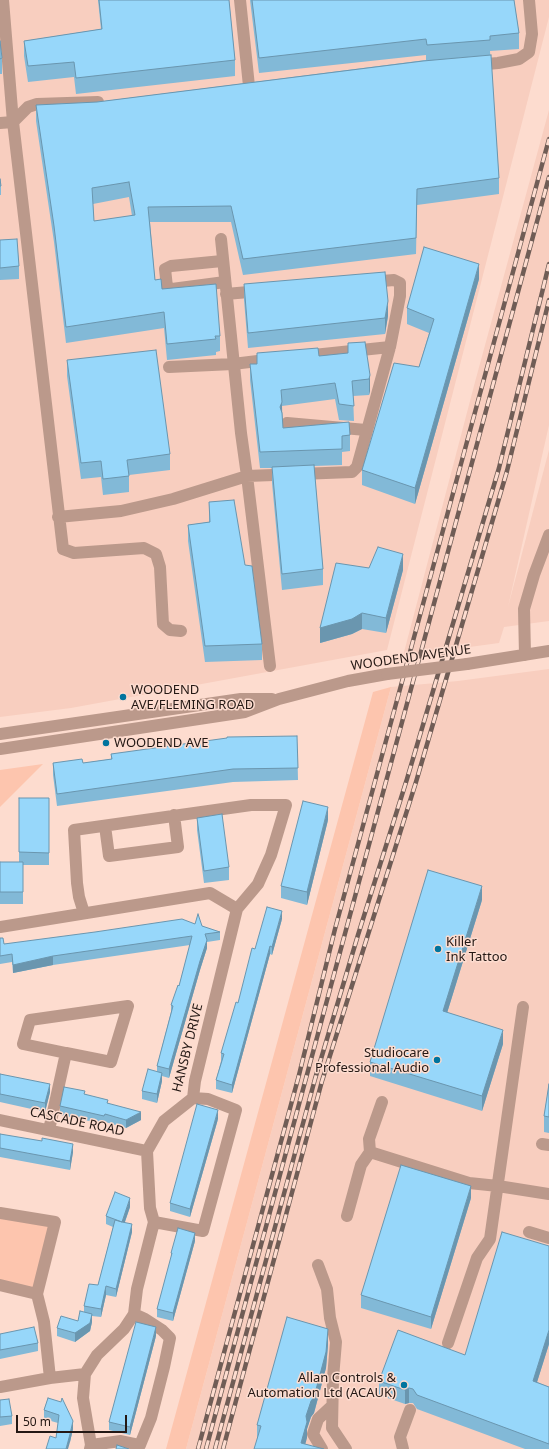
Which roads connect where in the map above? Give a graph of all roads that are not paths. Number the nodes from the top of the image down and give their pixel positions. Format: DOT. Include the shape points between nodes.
graph roads {
  1 [pos="3,0"];
  2 [pos="240,0"];
  3 [pos="529,0"];
  4 [pos="466,66"];
  5 [pos="249,86"];
  6 [pos="109,100"];
  7 [pos="13,122"];
  8 [pos="0,123"];
  9 [pos="221,239"];
  10 [pos="222,262"];
  11 [pos="356,283"];
  12 [pos="226,288"];
  13 [pos="272,290"];
  14 [pos="390,347"];
  15 [pos="233,364"];
  16 [pos="169,367"];
  17 [pos="384,368"];
  18 [pos="398,372"];
  19 [pos="287,423"];
  20 [pos="366,430"];
  21 [pos="247,476"];
  22 [pos="58,517"];
  23 [pos="549,535"];
  24 [pos="181,631"];
  25 [pos="549,651"];
  26 [pos="524,655"];
  27 [pos="270,666"];
  28 [pos="279,699"];
  29 [pos="0,734"];
  30 [pos="0,749"];
  31 [pos="174,815"];
  32 [pos="105,826"];
  33 [pos="236,909"];
  34 [pos="84,913"];
  35 [pos="0,927"];
  36 [pos="523,1007"];
  37 [pos="66,1053"];
  38 [pos="193,1098"];
  39 [pos="382,1102"];
  40 [pos="0,1120"];
  41 [pos="49,1130"];
  42 [pos="147,1151"];
  43 [pos="370,1152"];
  44 [pos="498,1186"];
  45 [pos="549,1194"];
  46 [pos="0,1213"];
  47 [pos="346,1216"];
  48 [pos="154,1222"];
  49 [pos="529,1232"];
  50 [pos="549,1238"];
  51 [pos="318,1266"];
  52 [pos="0,1285"];
  53 [pos="37,1294"];
  54 [pos="134,1314"];
  55 [pos="448,1343"];
  56 [pos="85,1374"];
  57 [pos="50,1378"];
  58 [pos="0,1387"];
  59 [pos="332,1406"];
  60 [pos="410,1410"];
  61 [pos="90,1447"];
  62 [pos="322,1449"];
  63 [pos="346,1449"];
  64 [pos="403,1449"];
  1 -- 7 [label="street"];
  2 -- 5 [label="street"];
  3 -- 4 [label="street" via="532,34 529,52 519,59"];
  6 -- 7 [label="street" via="37,104 28,107"];
  7 -- 8 [label="street"];
  7 -- 22 [label="street"];
  9 -- 10 [label="street"];
  10 -- 12 [label="street"];
  10 -- 12 [label="street" via="171,266 165,269 167,287"];
  11 -- 14 [label="street" via="394,280 400,283 400,296"];
  12 -- 13 [label="street"];
  12 -- 15 [label="street"];
  14 -- 15 [label="street"];
  14 -- 17 [label="street"];
  15 -- 16 [label="street"];
  15 -- 21 [label="street"];
  17 -- 18 [label="street"];
  17 -- 20 [label="street"];
  19 -- 20 [label="street"];
  20 -- 21 [label="street" via="357,467 352,472"];
  21 -- 22 [label="street" via="173,499 121,511"];
  21 -- 27 [label="street"];
  22 -- 24 [label="street" via="63,549 74,553 144,548 156,554 160,568 163,624 170,630"];
  23 -- 26 [label="street" via="524,609"];
  25 -- 26 [label="street, WOODEND AVENUE"];
  26 -- 28 [label="street, WOODEND AVENUE, bridge" via="348,681"];
  28 -- 29 [label="street, WOODEND AVENUE" via="241,699"];
  28 -- 30 [label="street, WOODEND AVENUE" via="246,712"];
  31 -- 32 [label="street"];
  31 -- 32 [label="street" via="178,847 109,856"];
  31 -- 33 [label="street" via="251,805 286,805 271,855 258,884"];
  32 -- 34 [label="street" via="74,830 77,883"];
  33 -- 34 [label="street" via="210,893"];
  33 -- 38 [label="street, HANSBY DRIVE"];
  34 -- 35 [label="street"];
  36 -- 44 [label="street"];
  37 -- 37 [label="street" via="111,1062 128,1006 30,1020 23,1044"];
  37 -- 41 [label="street"];
  38 -- 42 [label="street, HANSBY DRIVE" via="164,1121"];
  38 -- 48 [label="street" via="208,1099 236,1110 203,1231"];
  39 -- 43 [label="street" via="369,1139"];
  40 -- 41 [label="street, CASCADE ROAD"];
  41 -- 42 [label="street, CASCADE ROAD"];
  42 -- 48 [label="street" via="150,1208"];
  43 -- 44 [label="street" via="469,1183"];
  43 -- 47 [label="street" via="361,1165"];
  44 -- 45 [label="street"];
  44 -- 55 [label="street" via="490,1239 477,1258"];
  46 -- 53 [label="street" via="55,1222"];
  48 -- 54 [label="street" via="137,1290"];
  49 -- 50 [label="street"];
  51 -- 59 [label="street" via="326,1289 336,1342"];
  52 -- 53 [label="street"];
  53 -- 57 [label="street" via="44,1322"];
  54 -- 56 [label="street" via="97,1355"];
  54 -- 61 [label="street" via="162,1330 170,1338 151,1418 140,1445 122,1441"];
  56 -- 57 [label="street"];
  56 -- 61 [label="street" via="83,1398"];
  57 -- 58 [label="street"];
  59 -- 62 [label="street" via="318,1419 313,1434"];
  59 -- 63 [label="street" via="332,1428"];
  60 -- 64 [label="street" via="400,1437"];
}
